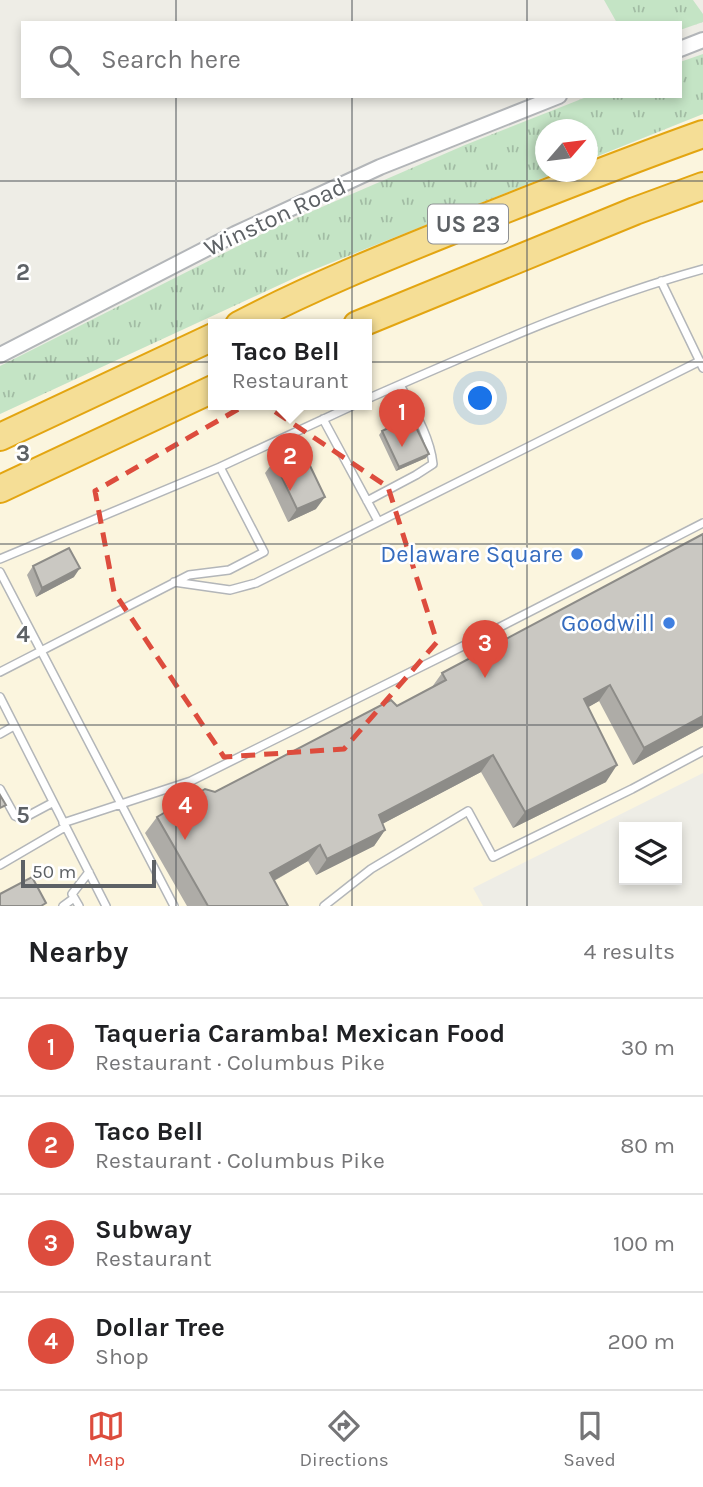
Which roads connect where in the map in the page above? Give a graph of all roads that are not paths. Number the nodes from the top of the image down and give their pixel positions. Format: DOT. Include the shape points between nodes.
graph roads {
  1 [pos="703,40"];
  2 [pos="682,47"];
  3 [pos="554,98"];
  4 [pos="703,134"];
  5 [pos="703,186"];
  6 [pos="703,269"];
  7 [pos="661,281"];
  8 [pos="251,319"];
  9 [pos="372,319"];
  10 [pos="208,339"];
  11 [pos="0,355"];
  12 [pos="701,365"];
  13 [pos="400,385"];
  14 [pos="208,391"];
  15 [pos="372,397"];
  16 [pos="343,410"];
  17 [pos="323,419"];
  18 [pos="0,437"];
  19 [pos="220,467"];
  20 [pos="0,489"];
  21 [pos="368,501"];
  22 [pos="378,521"];
  23 [pos="703,523"];
  24 [pos="0,559"];
  25 [pos="0,572"];
  26 [pos="174,582"];
  27 [pos="41,651"];
  28 [pos="0,672"];
  29 [pos="0,697"];
  30 [pos="14,726"];
  31 [pos="0,734"];
  32 [pos="703,751"];
  33 [pos="0,789"];
  34 [pos="52,803"];
  35 [pos="121,804"];
  36 [pos="64,825"];
  37 [pos="0,865"];
  38 [pos="89,872"];
  39 [pos="74,898"];
  40 [pos="63,906"];
  41 [pos="79,906"];
  42 [pos="106,906"];
  43 [pos="174,906"];
  44 [pos="324,906"];
  1 -- 2 [label="street"];
  3 -- 11 [label="street, Winston Road" via="380,167 259,223"];
  4 -- 8 [label="highway, US 23" via="422,242"];
  5 -- 9 [label="highway, US 23"];
  6 -- 7 [label="lane"];
  7 -- 12 [label="lane"];
  7 -- 13 [label="lane" via="483,348"];
  10 -- 18 [label="highway"];
  12 -- 22 [label="lane"];
  13 -- 15 [label="lane"];
  13 -- 21 [label="lane" via="418,418 433,464"];
  14 -- 20 [label="highway"];
  16 -- 17 [label="lane"];
  17 -- 19 [label="lane"];
  17 -- 21 [label="lane"];
  19 -- 24 [label="lane"];
  19 -- 26 [label="lane" via="264,551 229,570 189,575"];
  21 -- 22 [label="lane"];
  22 -- 26 [label="lane" via="256,583 230,590"];
  23 -- 35 [label="lane" via="191,781"];
  25 -- 27 [label="lane"];
  26 -- 27 [label="lane"];
  27 -- 28 [label="lane"];
  27 -- 35 [label="lane"];
  29 -- 30 [label="lane"];
  30 -- 31 [label="lane"];
  30 -- 34 [label="lane"];
  32 -- 44 [label="lane" via="493,857 468,811 371,869"];
  33 -- 34 [label="lane" via="15,816 22,819"];
  34 -- 36 [label="lane"];
  35 -- 36 [label="lane"];
  35 -- 43 [label="lane"];
  36 -- 37 [label="lane"];
  36 -- 38 [label="lane"];
  38 -- 39 [label="lane" via="72,894"];
  38 -- 42 [label="lane"];
  39 -- 40 [label="lane"];
  39 -- 41 [label="lane"];
}
